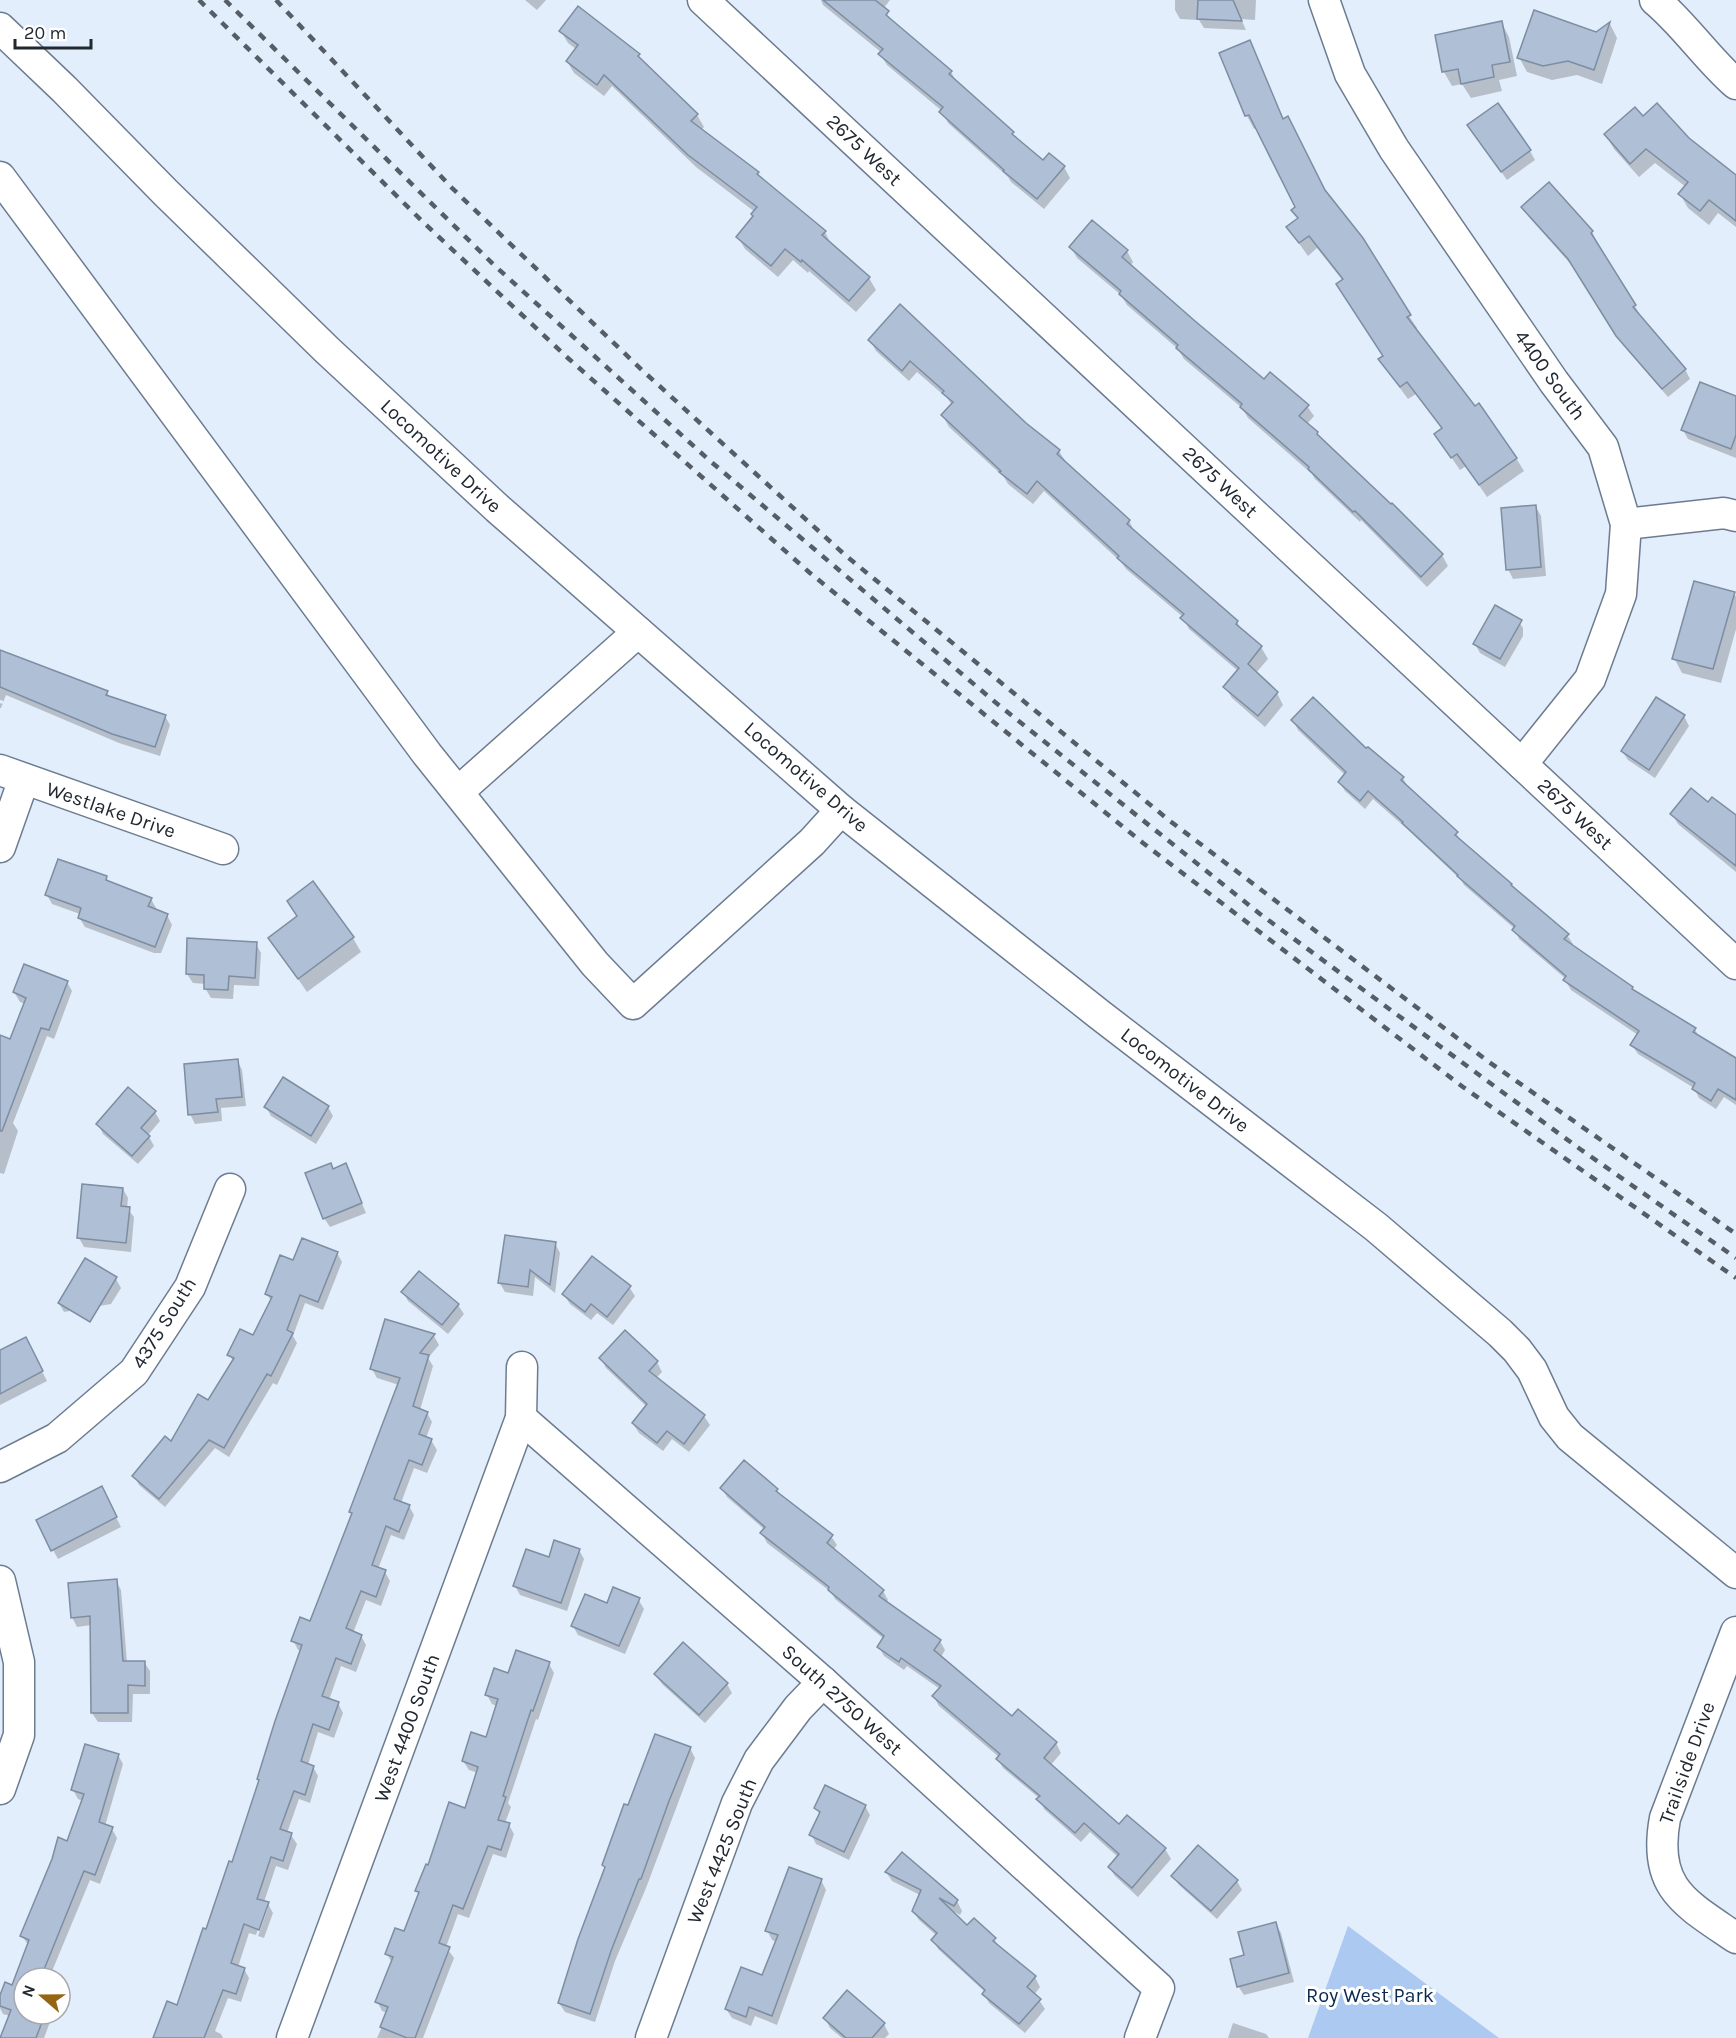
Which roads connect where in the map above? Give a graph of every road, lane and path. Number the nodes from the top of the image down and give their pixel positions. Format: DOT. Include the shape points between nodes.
graph roads {
  1 [pos="703,0"];
  2 [pos="1324,0"];
  3 [pos="1655,0"];
  4 [pos="0,28"];
  5 [pos="1736,84"];
  6 [pos="0,177"];
  7 [pos="1736,516"];
  8 [pos="1626,524"];
  9 [pos="638,632"];
  10 [pos="1522,764"];
  11 [pos="12,775"];
  12 [pos="458,792"];
  13 [pos="842,810"];
  14 [pos="0,847"];
  15 [pos="223,849"];
  16 [pos="1736,964"];
  17 [pos="230,1189"];
  18 [pos="522,1367"];
  19 [pos="521,1418"];
  20 [pos="0,1467"];
  21 [pos="1736,1573"];
  22 [pos="0,1581"];
  23 [pos="1736,1632"];
  24 [pos="823,1682"];
  25 [pos="0,1789"];
  26 [pos="1736,1938"];
  27 [pos="292,2038"];
  28 [pos="651,2038"];
  29 [pos="1140,2038"];
  1 -- 10 [label="street, 2675 West"];
  2 -- 8 [label="street, 4400 South" via="1350,74 1394,148 1603,447"];
  3 -- 5 [label="street"];
  4 -- 9 [label="street, Locomotive Drive" via="327,350"];
  6 -- 12 [label="street"];
  7 -- 8 [label="street" via="1724,513"];
  8 -- 10 [label="street, 4400 South" via="1621,594 1590,679"];
  9 -- 12 [label="street"];
  9 -- 13 [label="street, Locomotive Drive"];
  10 -- 16 [label="street, 2675 West"];
  11 -- 14 [label="street"];
  11 -- 15 [label="street, Westlake Drive"];
  12 -- 13 [label="street" via="595,964 633,1004 812,842"];
  13 -- 21 [label="street, Locomotive Drive" via="1376,1227 1516,1350 1532,1370 1554,1418 1570,1437"];
  17 -- 20 [label="street, 4375 South" via="190,1287 134,1372 57,1438"];
  18 -- 19 [label="street, West 4400 South"];
  19 -- 24 [label="street, South 2750 West"];
  19 -- 27 [label="street, West 4400 South"];
  22 -- 25 [label="street" via="19,1662 19,1735"];
  23 -- 26 [label="street, Trailside Drive" via="1665,1818 1661,1840 1665,1872 1671,1885 1682,1898"];
  24 -- 28 [label="street, West 4425 South" via="759,1760 737,1803"];
  24 -- 29 [label="street, South 2750 West" via="1159,1988"];
}
